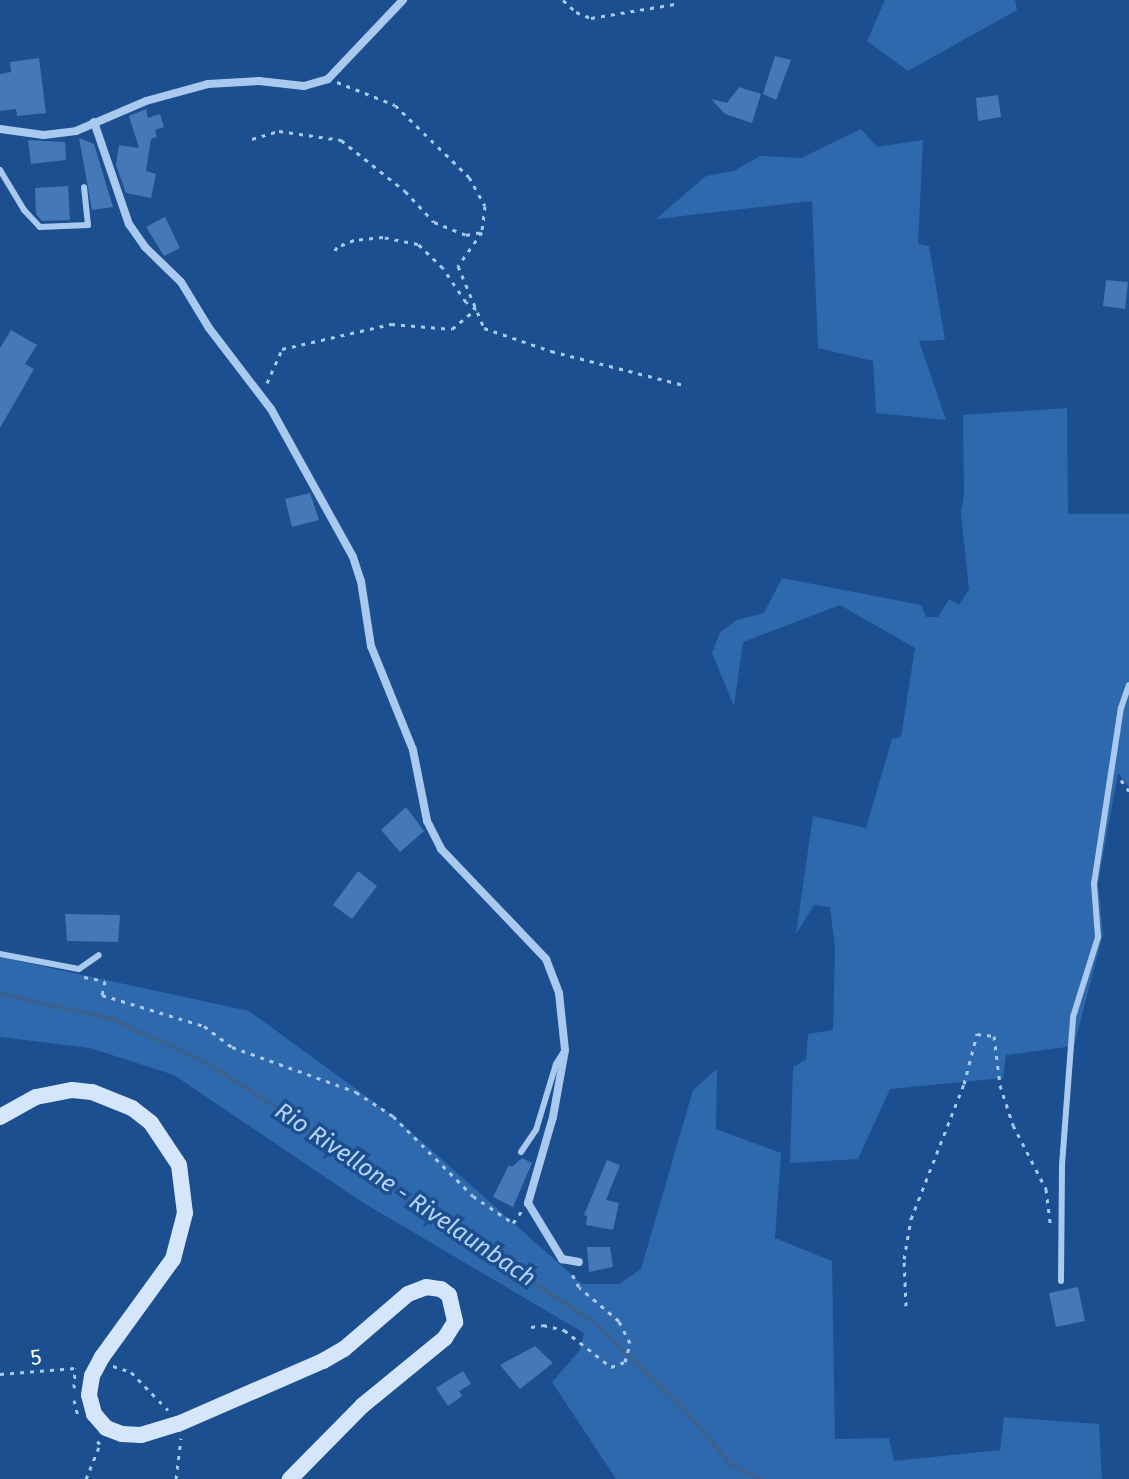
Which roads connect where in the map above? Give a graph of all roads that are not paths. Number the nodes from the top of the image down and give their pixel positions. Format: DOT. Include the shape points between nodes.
graph roads {
  1 [pos="403,0"];
  2 [pos="94,122"];
  3 [pos="0,129"];
  4 [pos="0,170"];
  5 [pos="84,187"];
  6 [pos="1129,685"];
  7 [pos="0,954"];
  8 [pos="99,955"];
  9 [pos="565,1050"];
  10 [pos="0,1117"];
  11 [pos="521,1152"];
  12 [pos="579,1262"];
  13 [pos="1061,1281"];
  14 [pos="290,1479"];
  1 -- 2 [label="street" via="328,79 304,86 259,81 208,84"];
  2 -- 3 [label="street" via="76,131 44,135"];
  2 -- 9 [label="street" via="129,224 181,282 263,399 353,557 371,646 413,750 427,821 441,849 546,959 559,993"];
  4 -- 5 [label="lane" via="40,227 88,225"];
  6 -- 13 [label="lane" via="1094,884 1098,937 1073,1017 1062,1165"];
  7 -- 8 [label="lane" via="79,969"];
  9 -- 11 [label="lane" via="536,1130"];
  9 -- 12 [label="street" via="553,1117 528,1203 562,1259"];
  10 -- 14 [label="main road" via="36,1097 92,1092 132,1108 166,1141 179,1165 184,1188 182,1236 173,1259 92,1376 94,1414 106,1428 141,1435 178,1424 323,1361 408,1294 426,1287 449,1295 455,1322 445,1338 362,1406"];
}
